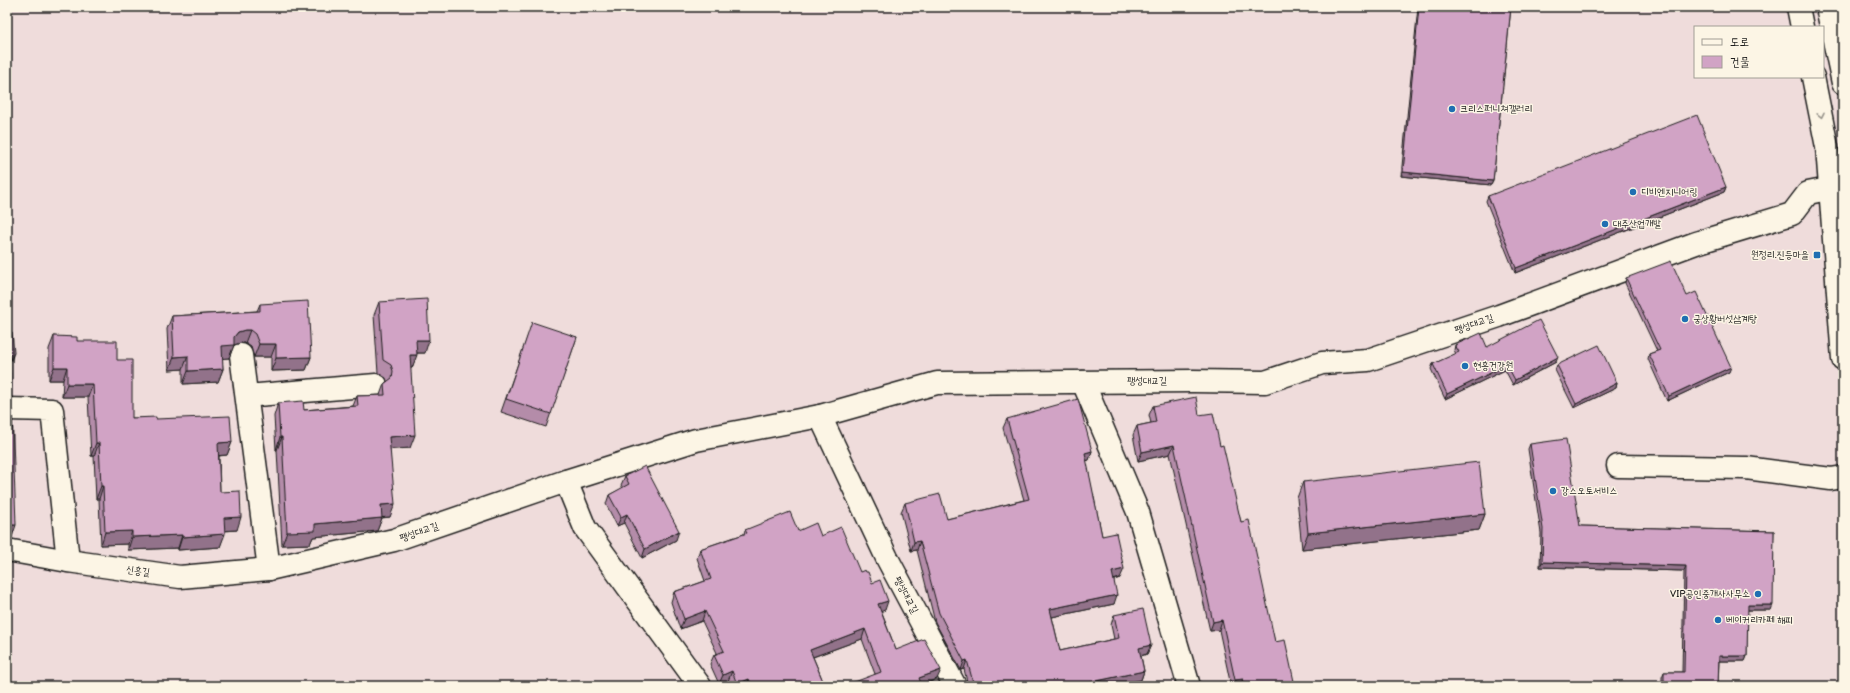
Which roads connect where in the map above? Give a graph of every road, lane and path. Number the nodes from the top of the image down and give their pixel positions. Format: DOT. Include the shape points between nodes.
graph roads {
  1 [pos="1798,7"];
  2 [pos="1827,7"];
  3 [pos="1802,26"];
  4 [pos="1813,78"];
  5 [pos="1843,83"];
  6 [pos="1837,187"];
  7 [pos="241,355"];
  8 [pos="1843,359"];
  9 [pos="1083,382"];
  10 [pos="376,385"];
  11 [pos="247,396"];
  12 [pos="7,409"];
  13 [pos="820,416"];
  14 [pos="1618,466"];
  15 [pos="1843,477"];
  16 [pos="566,481"];
  17 [pos="7,550"];
  18 [pos="68,561"];
  19 [pos="269,569"];
  20 [pos="700,686"];
  21 [pos="954,686"];
  22 [pos="1189,686"];
  1 -- 3 [label="street"];
  2 -- 5 [label="street"];
  4 -- 6 [label="street, one-way"];
  6 -- 8 [label="street"];
  6 -- 9 [label="street, 팽성대교길" via="1808,193 1792,214 1696,243 1499,316 1368,360 1322,363 1265,382"];
  7 -- 11 [label="street"];
  9 -- 13 [label="street, 팽성대교길" via="937,383"];
  9 -- 22 [label="street" via="1138,512"];
  10 -- 11 [label="street"];
  11 -- 19 [label="street"];
  12 -- 18 [label="street" via="52,410"];
  13 -- 16 [label="street, 팽성대교길" via="696,440"];
  13 -- 21 [label="street, 팽성대교길" via="887,558"];
  14 -- 15 [label="street" via="1746,468 1831,478"];
  16 -- 19 [label="street, 팽성대교길" via="394,540"];
  16 -- 20 [label="street" via="585,528"];
  17 -- 18 [label="street, 신흥길"];
  18 -- 19 [label="street, 신흥길" via="180,577"];
}
